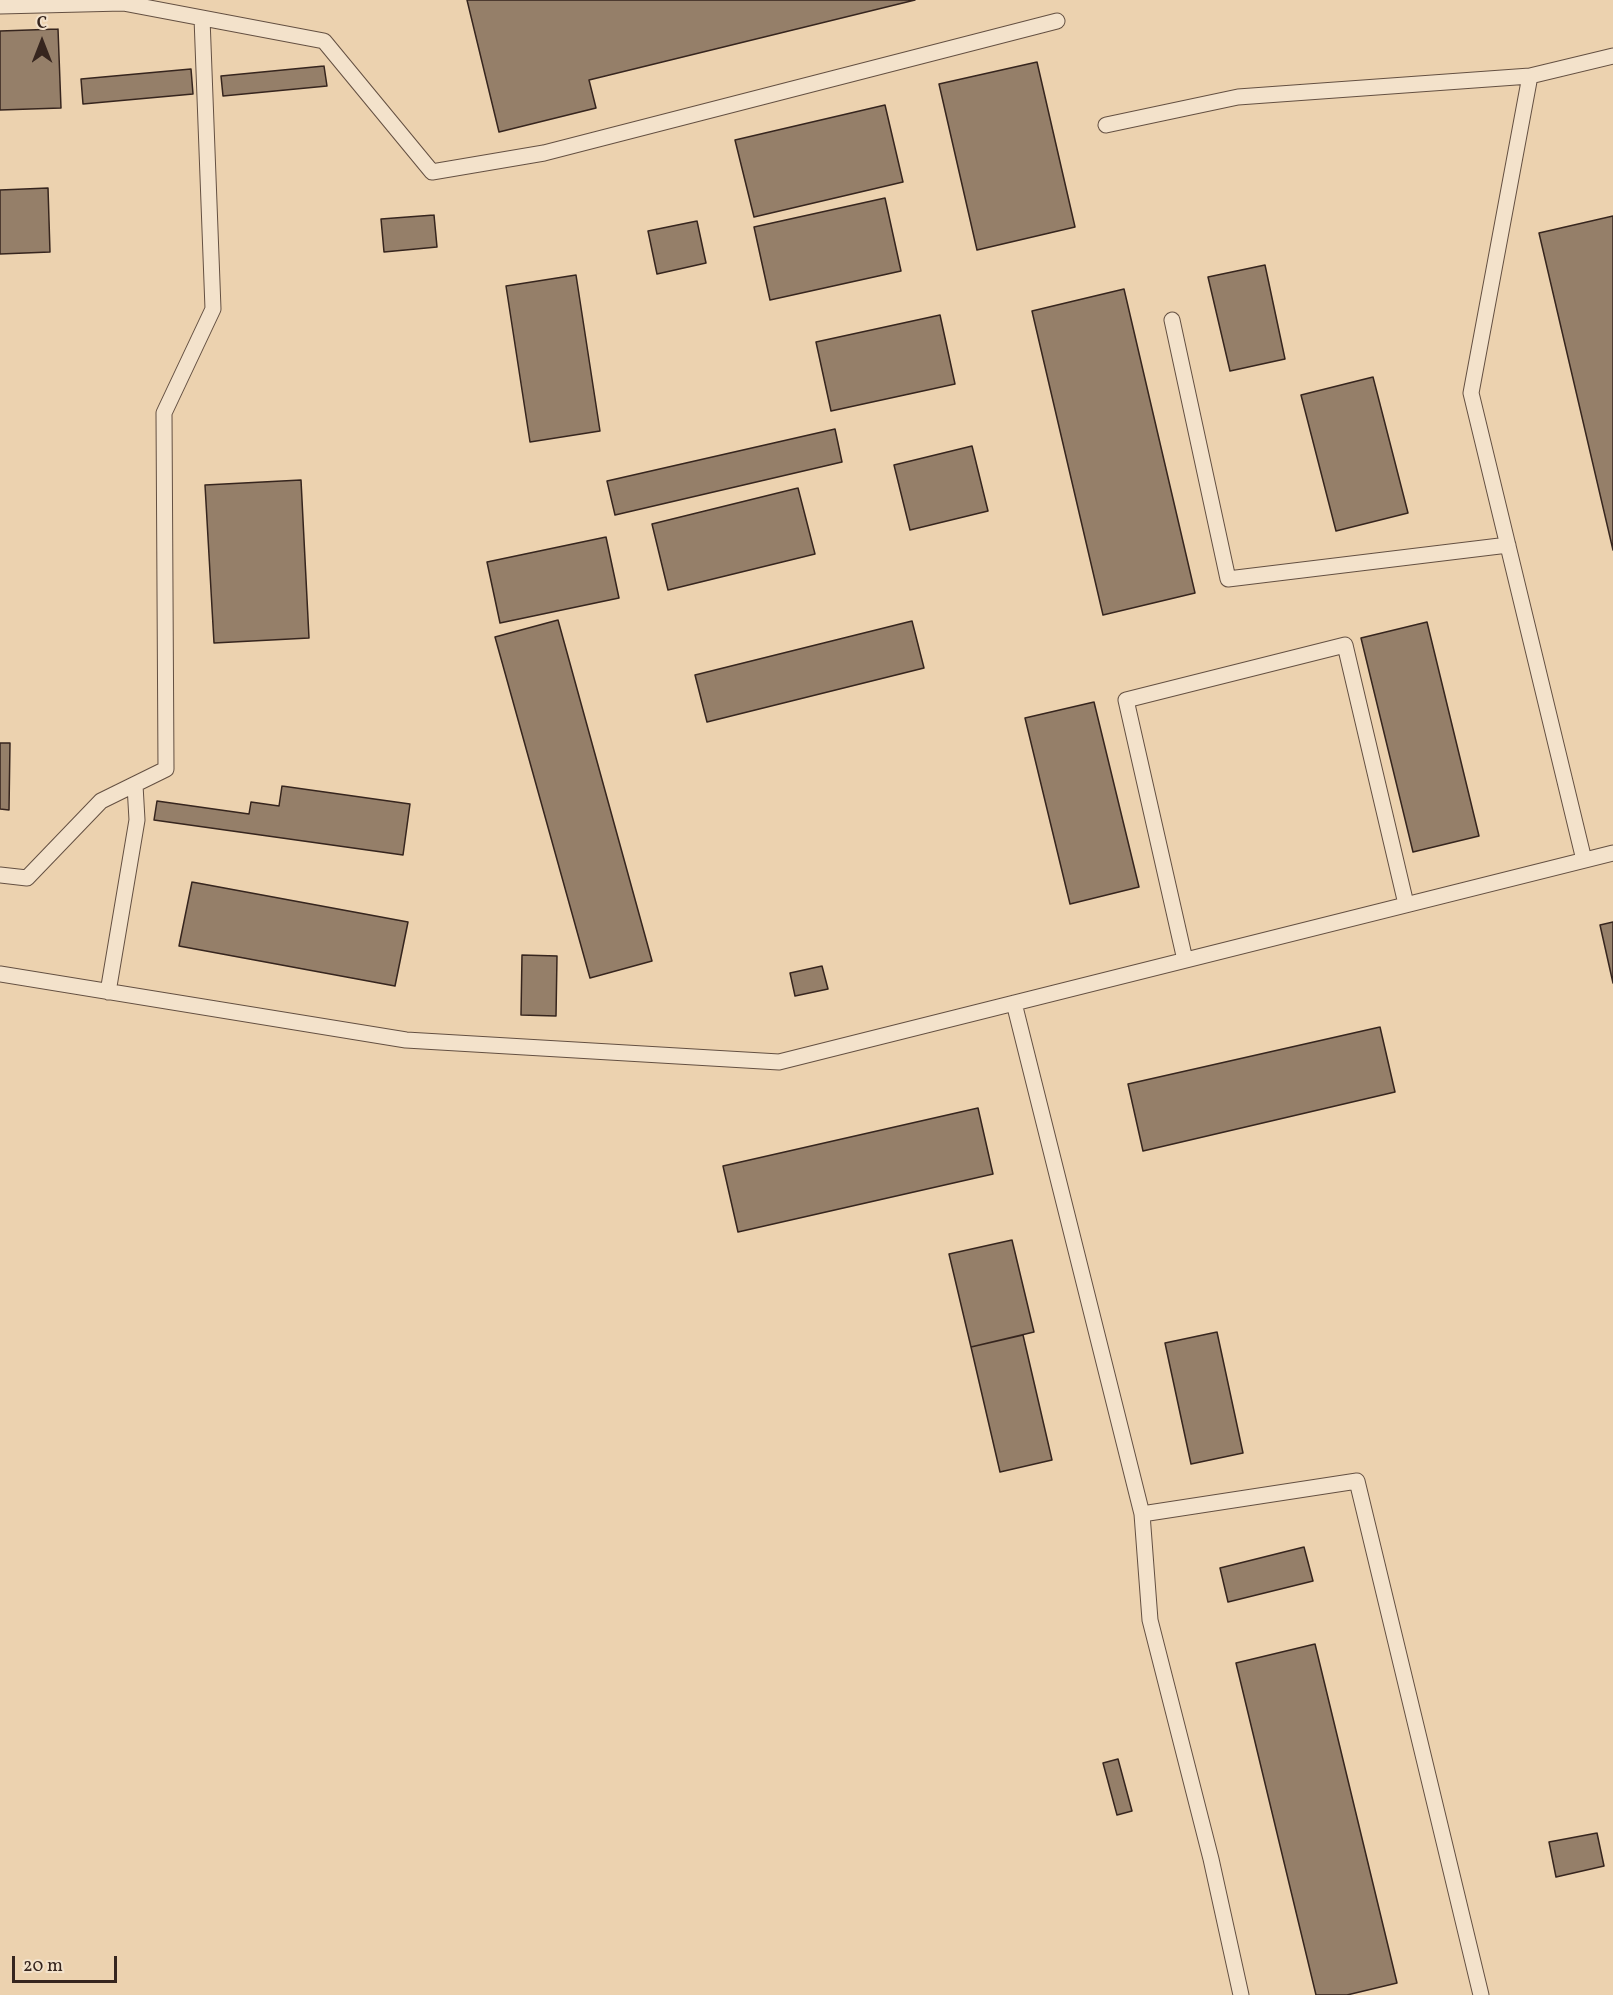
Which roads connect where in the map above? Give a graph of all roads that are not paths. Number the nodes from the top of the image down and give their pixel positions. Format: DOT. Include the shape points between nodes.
graph roads {
  1 [pos="0,6"];
  2 [pos="202,18"];
  3 [pos="1058,21"];
  4 [pos="1613,56"];
  5 [pos="1530,76"];
  6 [pos="1106,125"];
  7 [pos="1172,320"];
  8 [pos="1508,545"];
  9 [pos="135,784"];
  10 [pos="1613,853"];
  11 [pos="1584,860"];
  12 [pos="0,875"];
  13 [pos="1406,904"];
  14 [pos="1185,960"];
  15 [pos="0,974"];
  16 [pos="108,992"];
  17 [pos="1014,1003"];
  18 [pos="1142,1514"];
  19 [pos="1241,1995"];
  20 [pos="1481,1995"];
  1 -- 2 [label="lane" via="123,3"];
  2 -- 3 [label="lane" via="324,41 432,172 544,153"];
  2 -- 9 [label="lane" via="213,309 164,413 166,769"];
  4 -- 5 [label="lane"];
  5 -- 6 [label="lane" via="1238,97"];
  5 -- 8 [label="lane" via="1471,393"];
  7 -- 8 [label="lane" via="1228,579"];
  8 -- 11 [label="lane"];
  9 -- 12 [label="lane" via="101,801 27,878"];
  9 -- 16 [label="lane" via="137,820"];
  10 -- 11 [label="lane"];
  11 -- 13 [label="lane"];
  13 -- 14 [label="lane"];
  13 -- 14 [label="lane" via="1345,645 1137,697 1126,700"];
  14 -- 17 [label="lane"];
  15 -- 16 [label="lane"];
  16 -- 17 [label="lane" via="405,1040 779,1062"];
  17 -- 18 [label="lane"];
  18 -- 19 [label="lane" via="1150,1620"];
  18 -- 20 [label="lane" via="1357,1480"];
}
